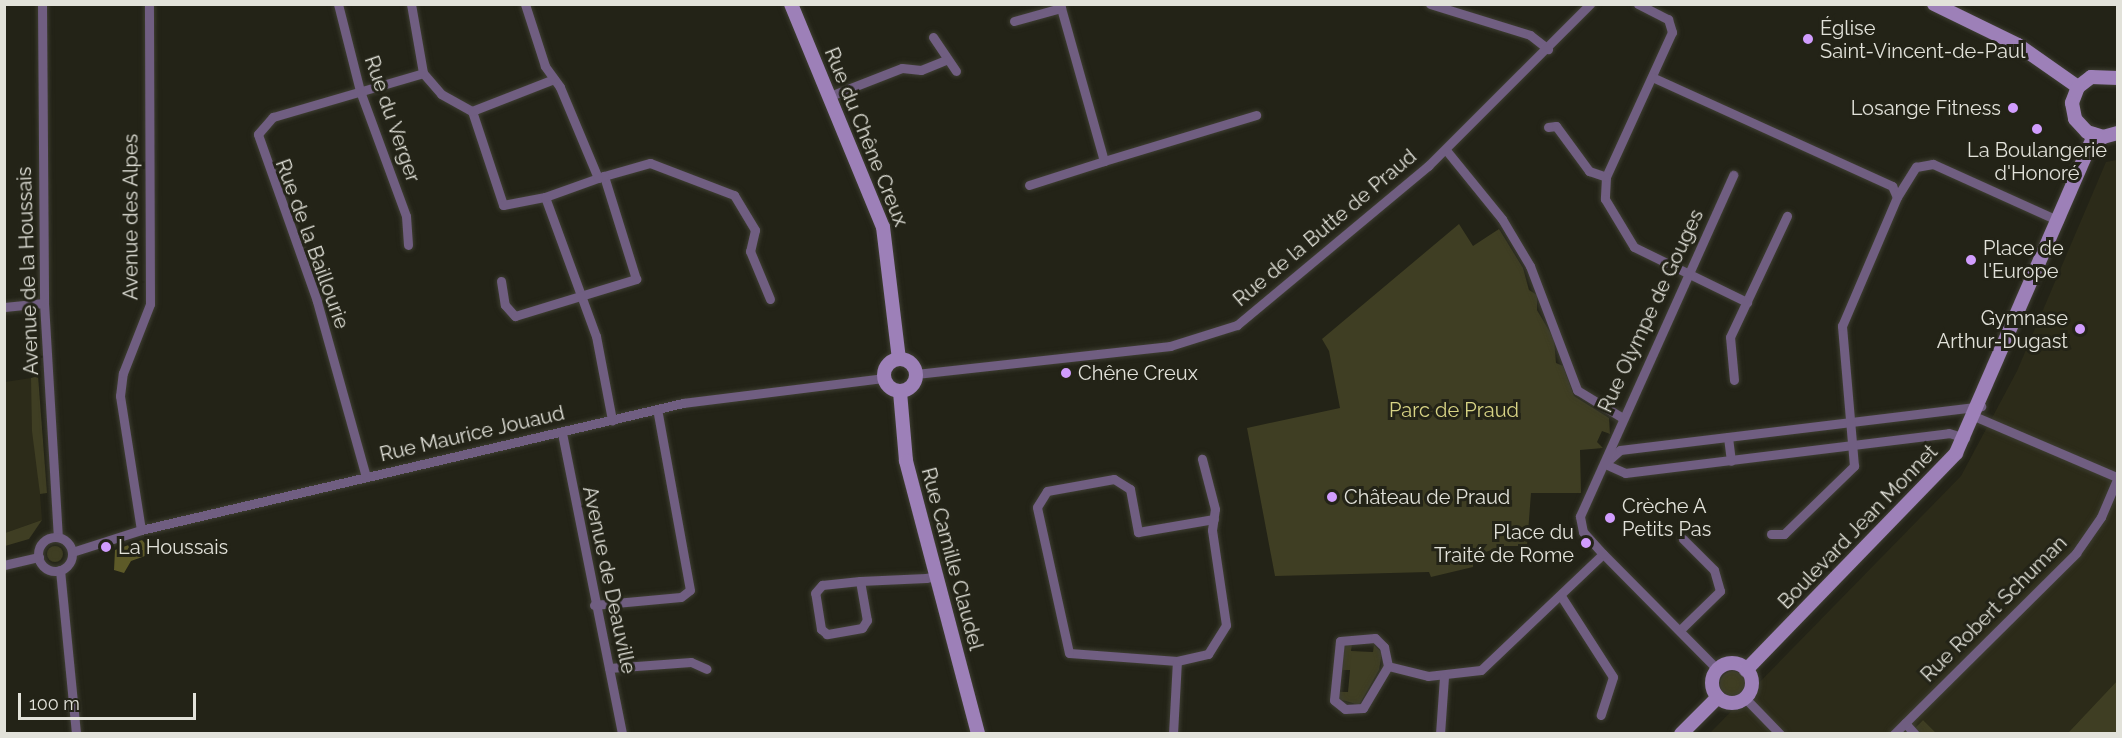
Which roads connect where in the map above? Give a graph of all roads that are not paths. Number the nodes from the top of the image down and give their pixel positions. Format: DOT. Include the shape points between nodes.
graph roads {
  1 [pos="42,4"];
  2 [pos="149,4"];
  3 [pos="338,4"];
  4 [pos="411,4"];
  5 [pos="525,4"];
  6 [pos="791,4"];
  7 [pos="1430,4"];
  8 [pos="1590,4"];
  9 [pos="1638,4"];
  10 [pos="1934,4"];
  11 [pos="1060,6"];
  12 [pos="1014,21"];
  13 [pos="933,37"];
  14 [pos="1548,49"];
  15 [pos="946,60"];
  16 [pos="956,71"];
  17 [pos="423,73"];
  18 [pos="2117,76"];
  19 [pos="1652,77"];
  20 [pos="554,79"];
  21 [pos="2078,87"];
  22 [pos="360,91"];
  23 [pos="830,96"];
  24 [pos="472,111"];
  25 [pos="1256,115"];
  26 [pos="1548,127"];
  27 [pos="2118,133"];
  28 [pos="2094,135"];
  29 [pos="1446,150"];
  30 [pos="1104,161"];
  31 [pos="1733,175"];
  32 [pos="601,177"];
  33 [pos="1606,177"];
  34 [pos="1029,185"];
  35 [pos="546,197"];
  36 [pos="1896,197"];
  37 [pos="1787,216"];
  38 [pos="2059,221"];
  39 [pos="408,245"];
  40 [pos="1689,274"];
  41 [pos="501,281"];
  42 [pos="580,298"];
  43 [pos="770,299"];
  44 [pos="1747,302"];
  45 [pos="44,303"];
  46 [pos="4,306"];
  47 [pos="899,359"];
  48 [pos="916,374"];
  49 [pos="884,378"];
  50 [pos="1734,380"];
  51 [pos="900,392"];
  52 [pos="657,409"];
  53 [pos="1978,412"];
  54 [pos="1621,417"];
  55 [pos="612,420"];
  56 [pos="1849,421"];
  57 [pos="562,433"];
  58 [pos="1728,437"];
  59 [pos="1965,438"];
  60 [pos="1852,446"];
  61 [pos="1202,459"];
  62 [pos="1731,461"];
  63 [pos="1605,464"];
  64 [pos="366,477"];
  65 [pos="2117,477"];
  66 [pos="1214,519"];
  67 [pos="141,530"];
  68 [pos="1771,534"];
  69 [pos="58,537"];
  70 [pos="1683,539"];
  71 [pos="72,552"];
  72 [pos="1603,554"];
  73 [pos="39,557"];
  74 [pos="4,565"];
  75 [pos="60,570"];
  76 [pos="936,576"];
  77 [pos="860,581"];
  78 [pos="1561,596"];
  79 [pos="594,605"];
  80 [pos="1680,630"];
  81 [pos="1177,661"];
  82 [pos="1388,666"];
  83 [pos="609,668"];
  84 [pos="706,669"];
  85 [pos="1717,669"];
  86 [pos="1746,669"];
  87 [pos="1444,677"];
  88 [pos="1718,697"];
  89 [pos="1745,698"];
  90 [pos="1601,715"];
  91 [pos="1905,723"];
  92 [pos="76,734"];
  93 [pos="622,734"];
  94 [pos="978,734"];
  95 [pos="1173,734"];
  96 [pos="1440,734"];
  97 [pos="1681,734"];
  98 [pos="1780,734"];
  99 [pos="1894,734"];
  100 [pos="1915,734"];
  1 -- 45 [label="street, Avenue de la Houssais"];
  2 -- 67 [label="street, Avenue des Alpes" via="150,304 123,373 120,396"];
  3 -- 22 [label="street, Rue du Verger"];
  4 -- 17 [label="street"];
  5 -- 20 [label="street"];
  6 -- 23 [label="street, Rue du Chêne Creux"];
  7 -- 14 [label="street" via="1503,25"];
  8 -- 14 [label="street, Rue de la Butte de Praud"];
  9 -- 19 [label="street" via="1672,25"];
  10 -- 21 [label="street" via="2023,48"];
  11 -- 12 [label="street"];
  11 -- 30 [label="street"];
  13 -- 15 [label="street"];
  14 -- 29 [label="street, Rue de la Butte de Praud"];
  15 -- 16 [label="street"];
  15 -- 23 [label="street" via="921,70 902,68"];
  17 -- 22 [label="street"];
  17 -- 24 [label="street" via="441,94"];
  18 -- 21 [label="street" via="2099,75"];
  19 -- 33 [label="street"];
  19 -- 36 [label="street" via="1892,186"];
  20 -- 24 [label="street"];
  20 -- 32 [label="street"];
  21 -- 28 [label="street" via="2072,103 2075,119"];
  22 -- 39 [label="street, Rue du Verger" via="406,216"];
  22 -- 64 [label="street, Rue de la Baillourie" via="273,117 257,138 317,301"];
  23 -- 47 [label="street, Rue du Chêne Creux" via="884,227"];
  24 -- 35 [label="street" via="504,205"];
  25 -- 30 [label="street"];
  26 -- 33 [label="street" via="1556,126 1589,171"];
  27 -- 28 [label="street"];
  28 -- 38 [label="street, Boulevard Jean Monnet"];
  29 -- 48 [label="street, Rue de la Butte de Praud" via="1259,309 1219,334 1170,346"];
  29 -- 54 [label="street" via="1502,219 1530,266 1577,390"];
  30 -- 34 [label="street"];
  31 -- 40 [label="street, Rue Olympe de Gouges"];
  32 -- 35 [label="street"];
  32 -- 42 [label="street" via="636,279"];
  32 -- 43 [label="street" via="650,163 734,195 755,230 750,250"];
  33 -- 40 [label="street" via="1605,199 1634,247"];
  35 -- 42 [label="street"];
  36 -- 38 [label="street" via="1916,167 1929,162"];
  36 -- 56 [label="street" via="1842,326"];
  37 -- 44 [label="street"];
  38 -- 53 [label="street, Boulevard Jean Monnet"];
  40 -- 44 [label="street"];
  40 -- 54 [label="street, Rue Olympe de Gouges"];
  41 -- 42 [label="street" via="505,305 515,316"];
  42 -- 55 [label="street" via="596,336"];
  44 -- 50 [label="street" via="1730,337"];
  45 -- 46 [label="street"];
  45 -- 69 [label="street, Avenue de la Houssais"];
  47 -- 48 [label="street" via="911,363"];
  47 -- 49 [label="street" via="888,365"];
  48 -- 51 [label="street" via="911,387"];
  49 -- 51 [label="street"];
  49 -- 52 [label="street, Rue Maurice Jouaud"];
  51 -- 76 [label="street, Rue Camille Claudel" via="906,461"];
  52 -- 55 [label="street, Rue Maurice Jouaud"];
  52 -- 79 [label="street" via="690,590 681,597"];
  53 -- 56 [label="street"];
  53 -- 59 [label="street, Boulevard Jean Monnet"];
  53 -- 65 [label="street, Rue Robert Schuman"];
  54 -- 63 [label="street, Rue Olympe de Gouges"];
  55 -- 57 [label="street, Rue Maurice Jouaud"];
  56 -- 58 [label="street"];
  56 -- 60 [label="street"];
  57 -- 64 [label="street, Rue Maurice Jouaud"];
  57 -- 79 [label="street, Avenue de Deauville"];
  58 -- 62 [label="street"];
  58 -- 63 [label="street" via="1620,450"];
  59 -- 60 [label="street" via="1949,433"];
  59 -- 86 [label="street, Boulevard Jean Monnet" via="1942,474"];
  60 -- 62 [label="street"];
  60 -- 68 [label="street" via="1854,466 1784,534"];
  61 -- 66 [label="street"];
  62 -- 63 [label="street" via="1625,473"];
  63 -- 72 [label="street, Rue Olympe de Gouges" via="1580,516 1583,532"];
  64 -- 67 [label="street, Rue Maurice Jouaud"];
  65 -- 91 [label="street, Rue Robert Schuman" via="2101,517 2076,553"];
  66 -- 81 [label="street" via="1225,633 1208,654"];
  66 -- 81 [label="street" via="1138,532 1130,489 1114,479 1047,491 1037,507 1069,654"];
  67 -- 71 [label="street, Rue Maurice Jouaud"];
  69 -- 71 [label="street"];
  69 -- 73 [label="street" via="42,543"];
  70 -- 80 [label="street" via="1714,570 1720,591"];
  71 -- 75 [label="street"];
  72 -- 78 [label="street"];
  72 -- 80 [label="street, Rue Olympe de Gouges"];
  73 -- 74 [label="street"];
  73 -- 75 [label="street" via="48,569"];
  75 -- 92 [label="street"];
  76 -- 77 [label="street"];
  76 -- 94 [label="street, Rue Camille Claudel"];
  77 -- 77 [label="street" via="822,585 815,593 820,629 827,634 862,628 867,620"];
  78 -- 87 [label="street" via="1490,665"];
  78 -- 90 [label="street" via="1613,677"];
  79 -- 83 [label="street, Avenue de Deauville"];
  80 -- 85 [label="street, Rue Olympe de Gouges"];
  81 -- 95 [label="street"];
  82 -- 82 [label="street" via="1363,708 1345,709 1335,700 1340,641 1375,638 1384,647"];
  82 -- 87 [label="street"];
  83 -- 84 [label="street" via="691,662"];
  83 -- 93 [label="street, Avenue de Deauville"];
  85 -- 86 [label="street" via="1730,663"];
  85 -- 88 [label="street" via="1712,683"];
  86 -- 89 [label="street" via="1751,683"];
  87 -- 96 [label="street"];
  88 -- 89 [label="street" via="1731,703"];
  88 -- 97 [label="street"];
  89 -- 98 [label="street"];
  91 -- 99 [label="street, Rue Robert Schuman"];
  91 -- 100 [label="street"];
}
